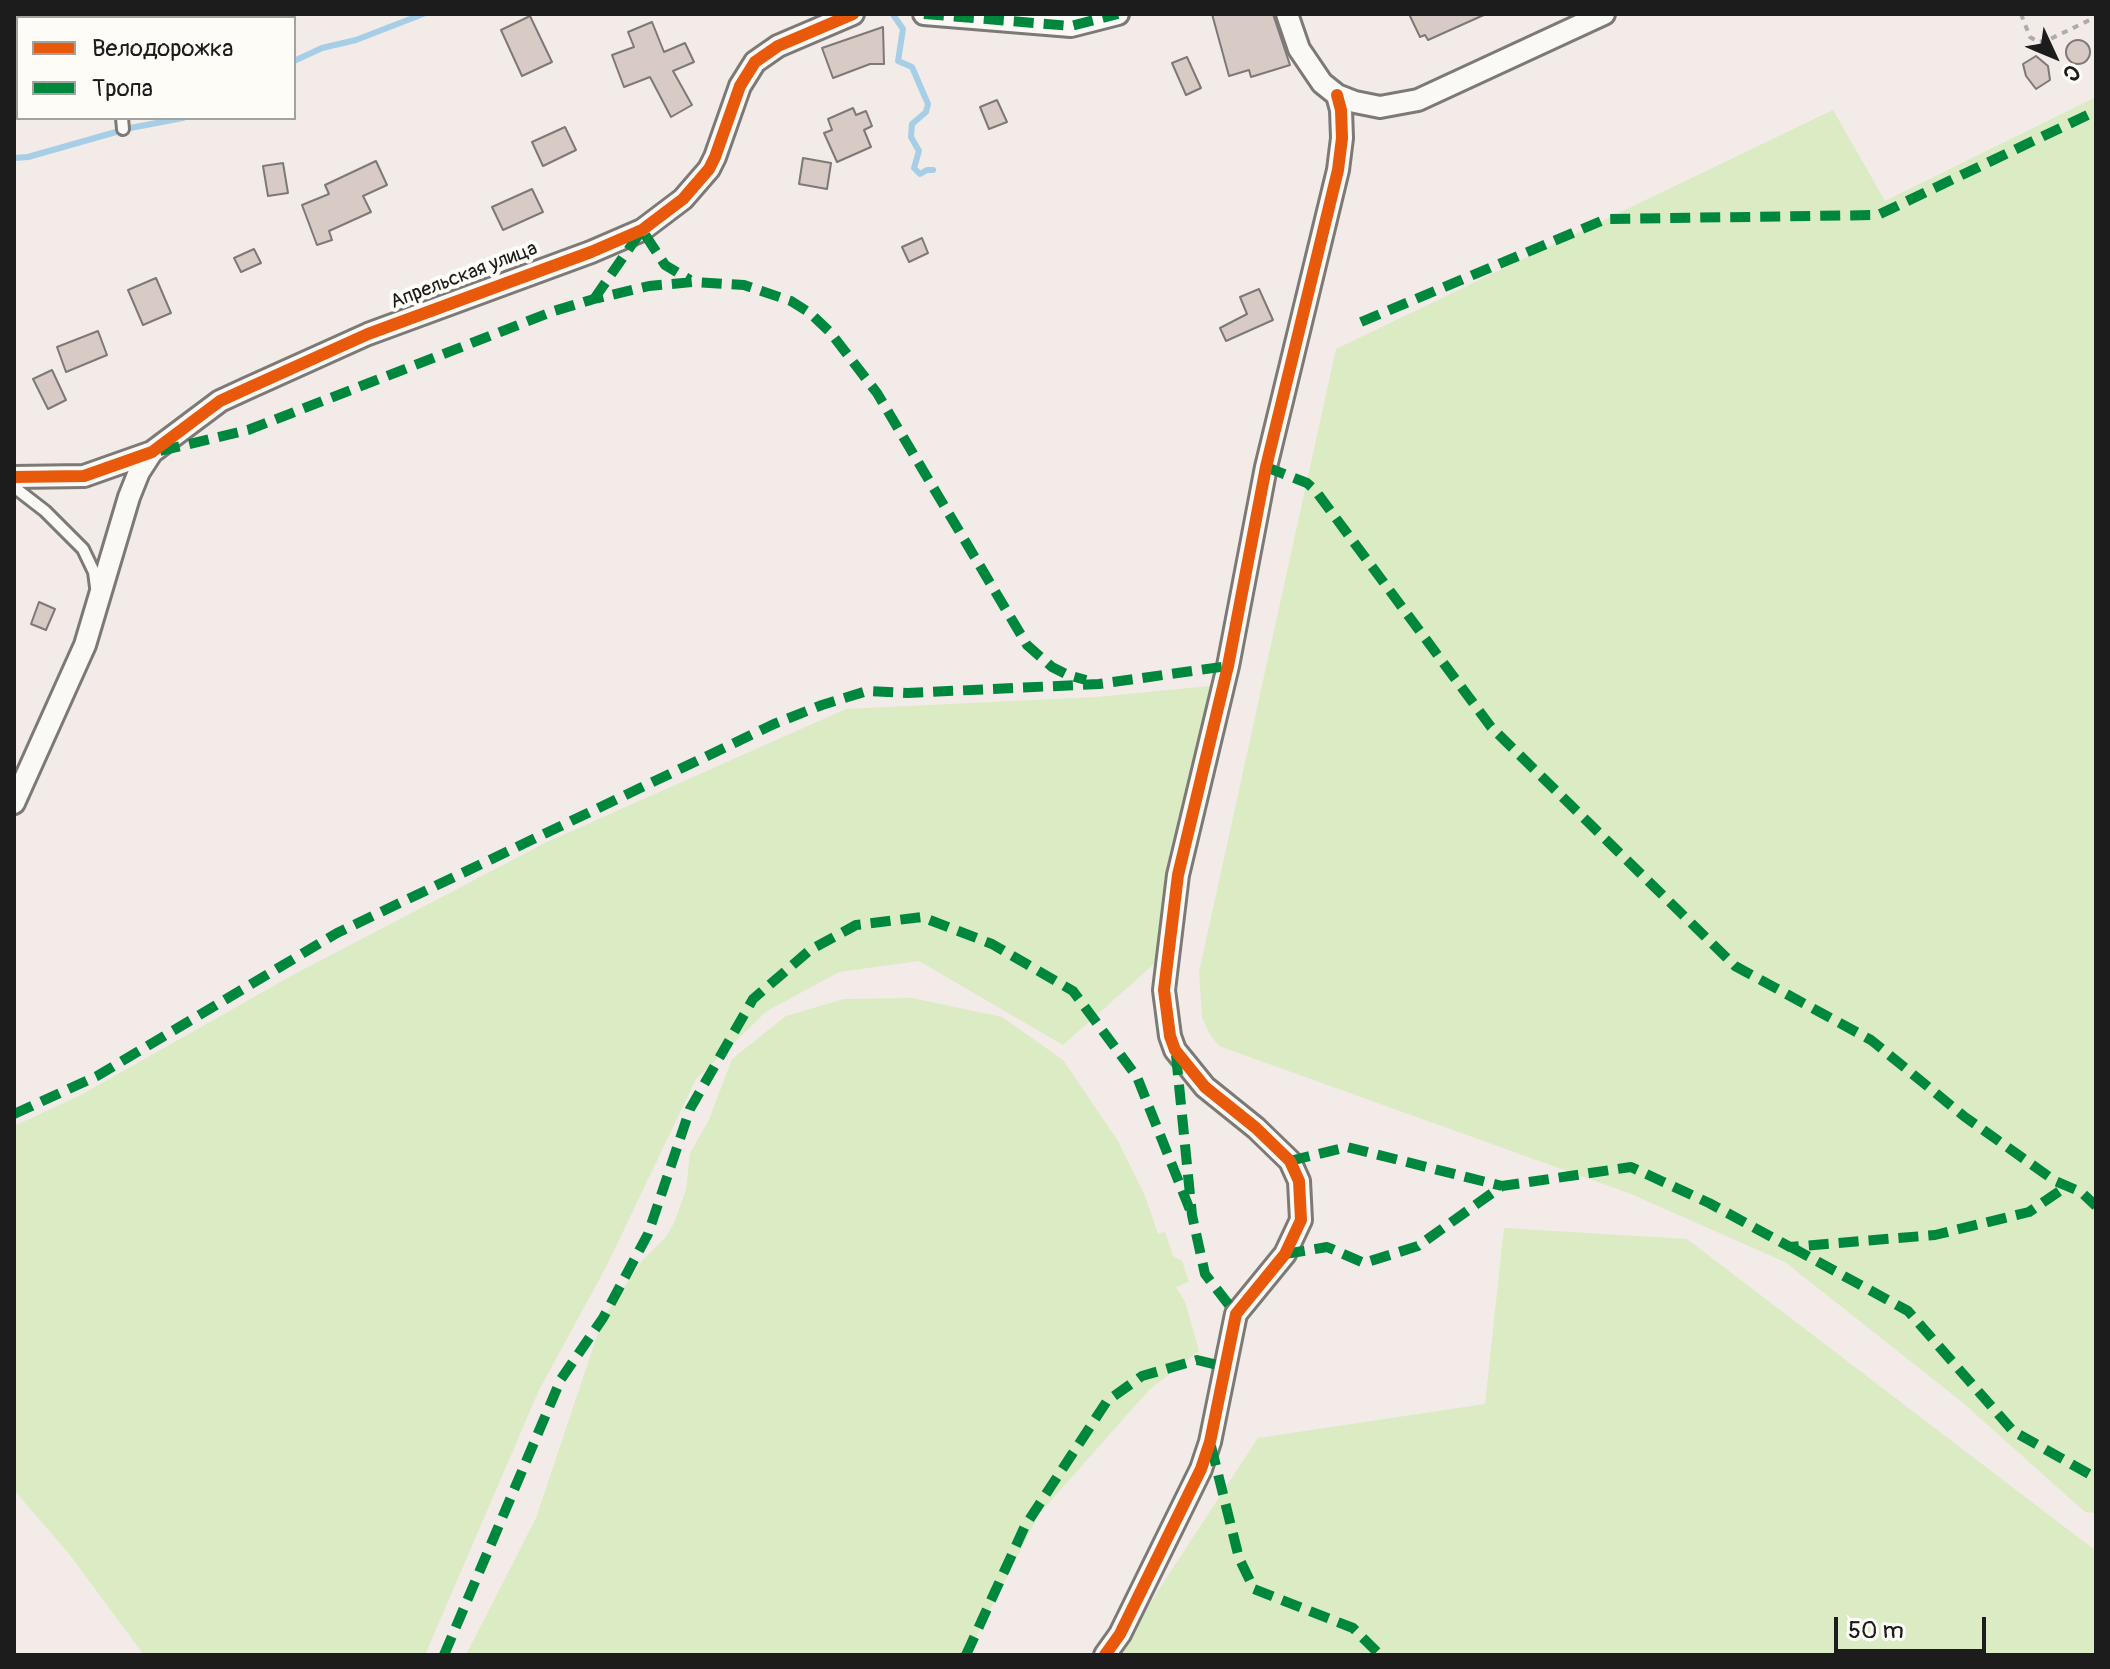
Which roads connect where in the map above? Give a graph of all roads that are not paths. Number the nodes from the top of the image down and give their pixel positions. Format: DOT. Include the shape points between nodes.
graph roads {
  1 [pos="853,14"];
  2 [pos="924,14"];
  3 [pos="1118,14"];
  4 [pos="1287,14"];
  5 [pos="1604,14"];
  6 [pos="1337,95"];
  7 [pos="152,452"];
  8 [pos="14,477"];
  9 [pos="14,487"];
  10 [pos="95,613"];
  11 [pos="14,803"];
  12 [pos="1105,1655"];
  1 -- 7 [label="street, Апрельская улица" via="778,46 755,62 740,86 709,169 683,199 642,230 368,334 246,389 220,401"];
  2 -- 3 [label="street" via="1071,26"];
  4 -- 6 [label="street" via="1305,61"];
  5 -- 6 [label="street" via="1418,100 1369,106"];
  6 -- 12 [label="street" via="1342,138 1338,170 1266,467 1228,666 1178,875 1164,990 1175,1050 1205,1087 1290,1161 1299,1181 1301,1220 1285,1254 1236,1314 1201,1469"];
  7 -- 8 [label="street, Апрельская улица" via="84,476"];
  7 -- 10 [label="street, Апрельская улица" via="129,497"];
  9 -- 10 [label="lane" via="83,549 94,572"];
  10 -- 11 [label="street, Апрельская улица"];
}
